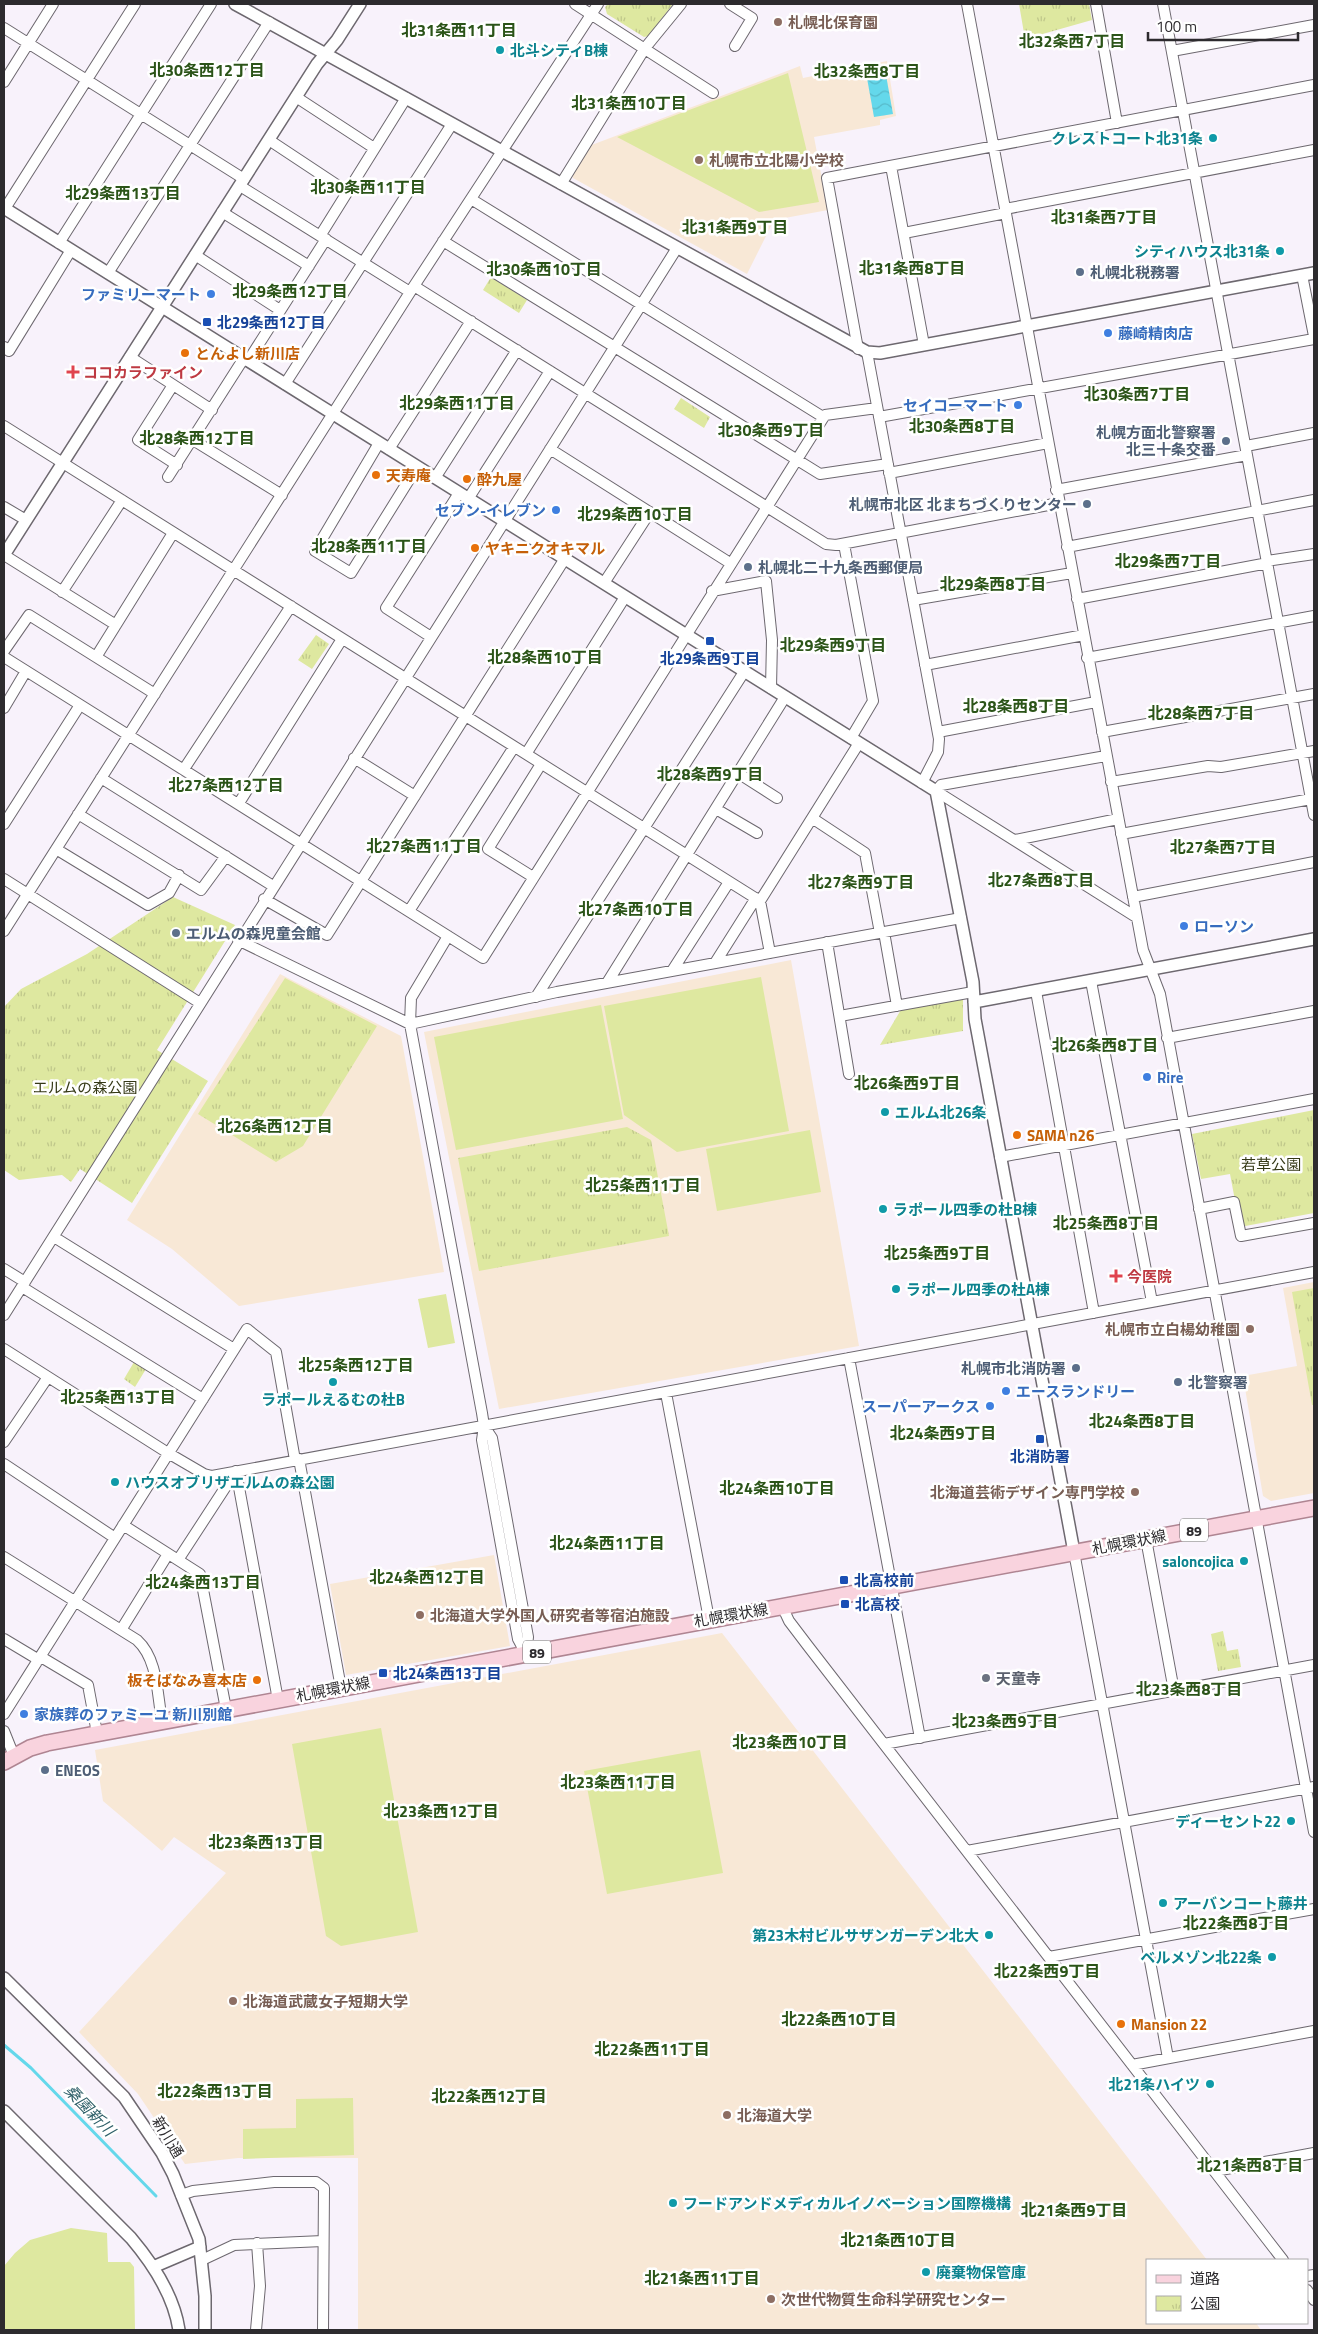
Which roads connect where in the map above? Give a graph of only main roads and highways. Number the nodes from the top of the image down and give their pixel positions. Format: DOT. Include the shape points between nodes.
graph roads {
  1 [pos="1314,1508"];
  2 [pos="9,1759"];
  1 -- 2 [label="main road, 札幌環状線 / 89" via="97,1733 47,1743"];
}
